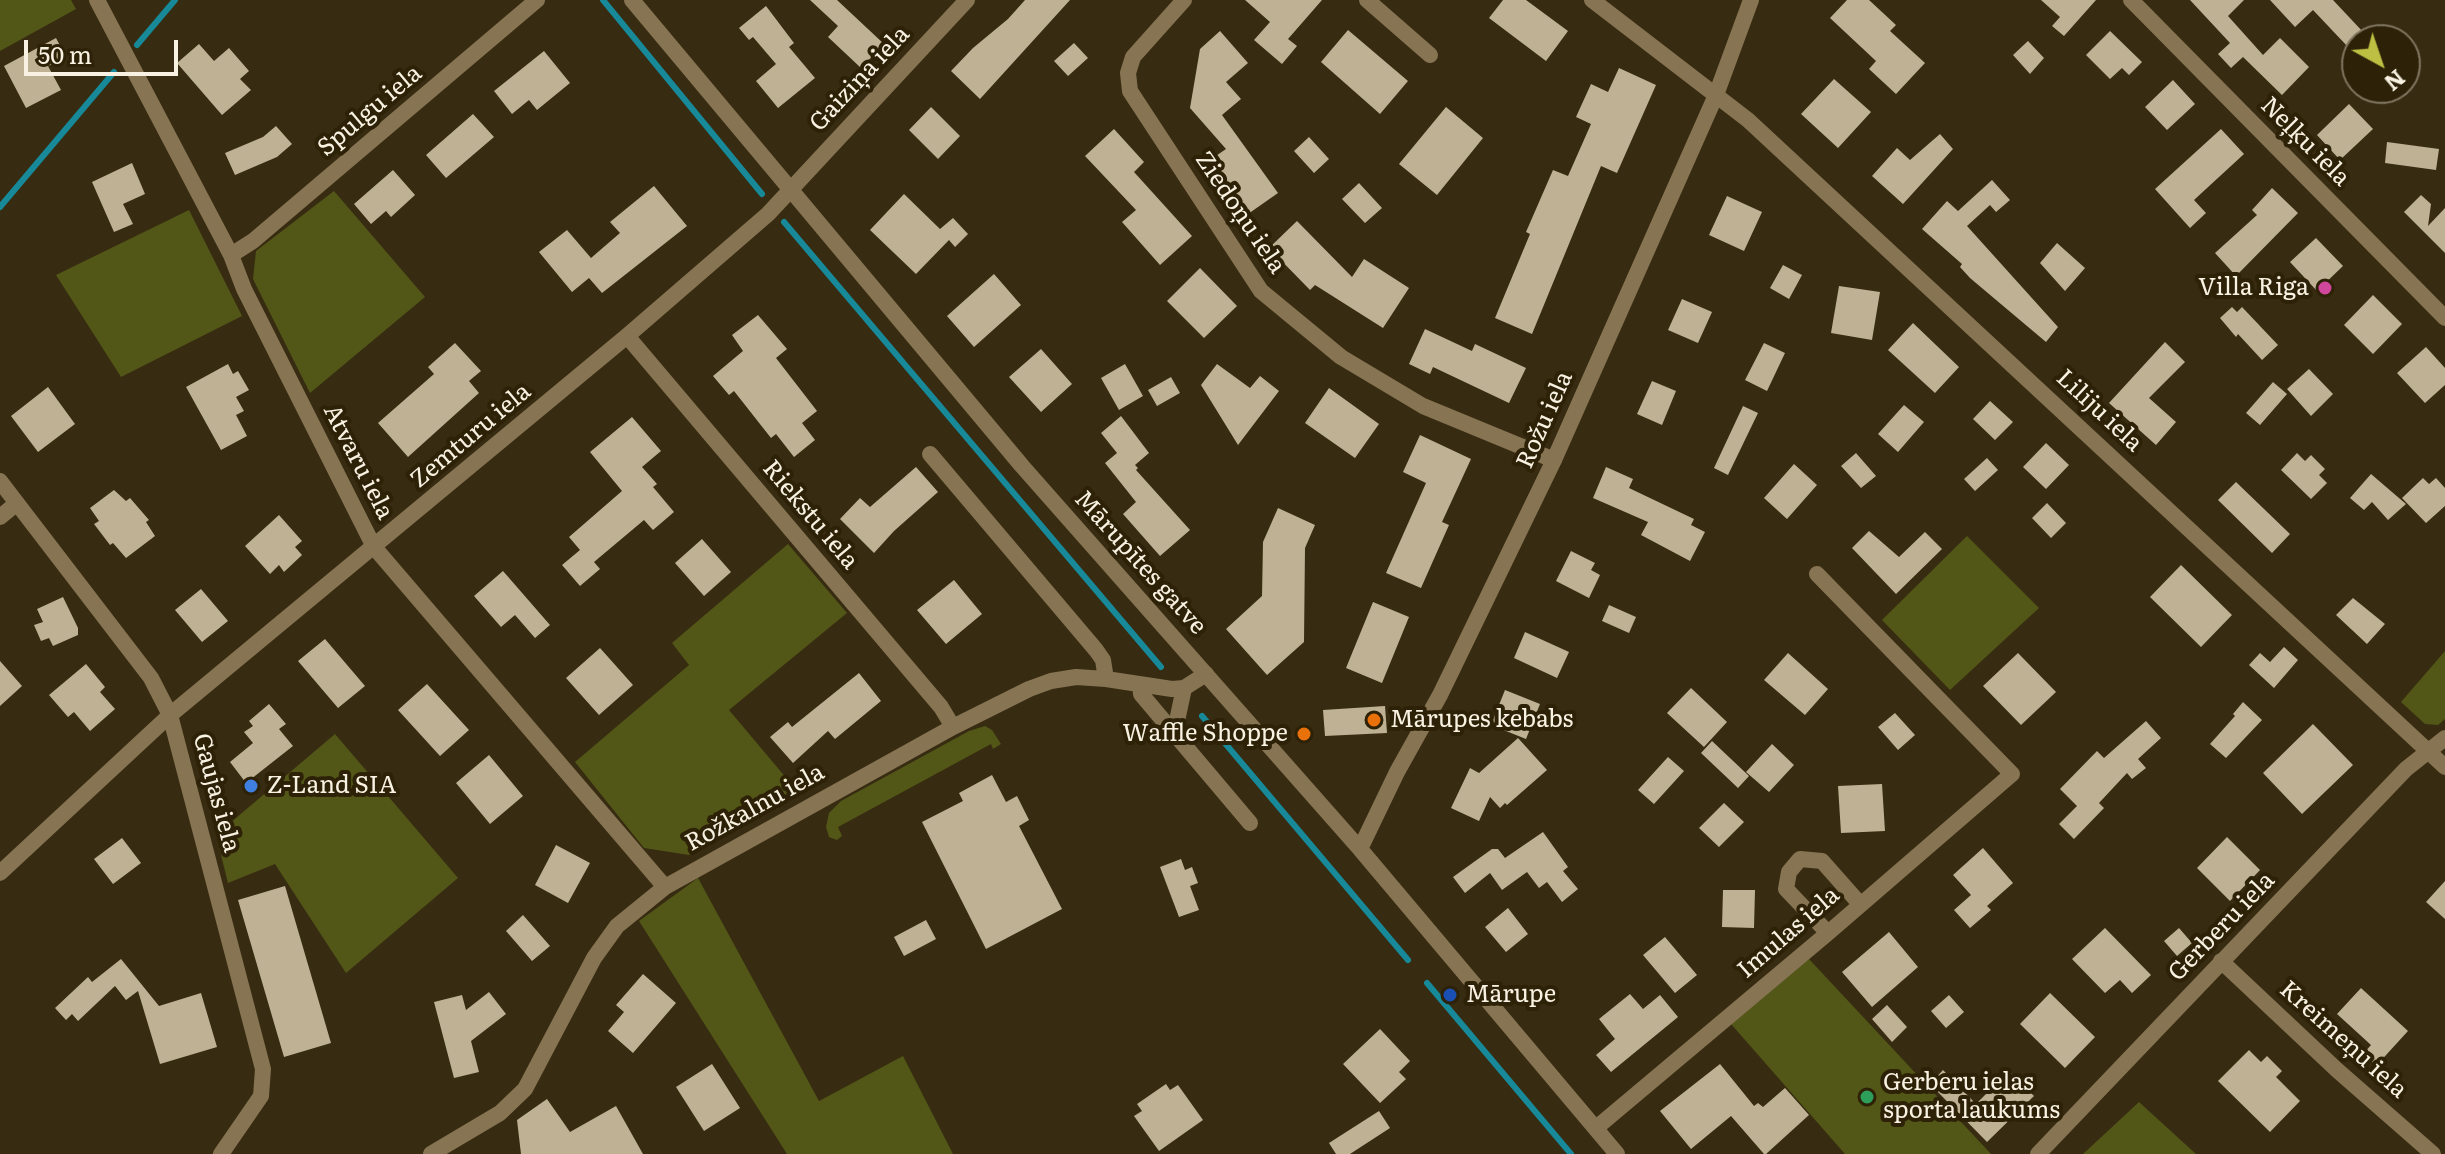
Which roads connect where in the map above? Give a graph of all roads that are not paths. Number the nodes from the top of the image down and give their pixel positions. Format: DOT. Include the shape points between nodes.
graph roads {
  1 [pos="97,0"];
  2 [pos="537,0"];
  3 [pos="632,0"];
  4 [pos="967,0"];
  5 [pos="1184,0"];
  6 [pos="1367,0"];
  7 [pos="1592,0"];
  8 [pos="1751,0"];
  9 [pos="2131,0"];
  10 [pos="1430,55"];
  11 [pos="1716,95"];
  12 [pos="789,190"];
  13 [pos="231,255"];
  14 [pos="2442,310"];
  15 [pos="627,336"];
  16 [pos="930,454"];
  17 [pos="1554,460"];
  18 [pos="0,481"];
  19 [pos="17,503"];
  20 [pos="0,517"];
  21 [pos="374,547"];
  22 [pos="1817,574"];
  23 [pos="1206,674"];
  24 [pos="1106,679"];
  25 [pos="1140,684"];
  26 [pos="1184,688"];
  27 [pos="170,715"];
  28 [pos="953,727"];
  29 [pos="1174,735"];
  30 [pos="2445,738"];
  31 [pos="2428,752"];
  32 [pos="2445,767"];
  33 [pos="1250,823"];
  34 [pos="1360,849"];
  35 [pos="0,873"];
  36 [pos="665,887"];
  37 [pos="1860,904"];
  38 [pos="1828,933"];
  39 [pos="2221,961"];
  40 [pos="1596,1128"];
  41 [pos="221,1154"];
  42 [pos="431,1154"];
  43 [pos="1617,1154"];
  44 [pos="2038,1154"];
  45 [pos="2433,1154"];
  1 -- 13 [label="street, Atvaru iela"];
  2 -- 13 [label="street, Spulgu iela"];
  3 -- 12 [label="street, Mārupītes gatve"];
  4 -- 12 [label="street, Gaiziņa iela"];
  5 -- 17 [label="street, Ziedoņu iela" via="1133,57 1130,91 1261,291 1341,357 1423,406"];
  6 -- 10 [label="street"];
  7 -- 11 [label="street, Liliju iela"];
  8 -- 11 [label="street, Rožu iela"];
  9 -- 14 [label="street, Neļķu iela"];
  11 -- 17 [label="street, Rožu iela"];
  11 -- 31 [label="street, Liliju iela"];
  12 -- 15 [label="street, Zemturu iela"];
  12 -- 23 [label="street, Mārupītes gatve"];
  13 -- 21 [label="street, Atvaru iela"];
  15 -- 21 [label="street, Zemturu iela"];
  15 -- 28 [label="street, Riekstu iela"];
  16 -- 24 [label="street" via="1096,650"];
  17 -- 34 [label="street, Rožu iela"];
  18 -- 19 [label="street, Gaujas iela"];
  19 -- 20 [label="street"];
  19 -- 27 [label="street, Gaujas iela" via="151,678"];
  21 -- 27 [label="street, Zemturu iela"];
  21 -- 36 [label="street, Atvaru iela"];
  22 -- 37 [label="street, Imulas iela" via="2012,774"];
  23 -- 26 [label="street"];
  23 -- 34 [label="street, Mārupītes gatve"];
  24 -- 25 [label="street, Rožkalnu iela"];
  24 -- 28 [label="street, Rožkalnu iela" via="1051,681"];
  25 -- 26 [label="street, Rožkalnu iela"];
  25 -- 29 [label="street" via="1141,694"];
  26 -- 29 [label="street"];
  27 -- 35 [label="street, Zemturu iela"];
  27 -- 41 [label="street, Gaujas iela" via="263,1069 261,1096"];
  28 -- 36 [label="street, Rožkalnu iela"];
  29 -- 33 [label="street"];
  30 -- 31 [label="street, Gerberu iela"];
  31 -- 32 [label="street, Liliju iela"];
  31 -- 39 [label="street, Gerberu iela"];
  34 -- 40 [label="street, Mārupītes gatve"];
  36 -- 42 [label="street, Rožkalnu iela" via="617,926 594,958 525,1089 500,1113"];
  37 -- 38 [label="street, Imulas iela"];
  37 -- 38 [label="street" via="1822,861 1800,859 1789,872 1786,889"];
  38 -- 40 [label="street, Imulas iela"];
  39 -- 44 [label="street, Gerberu iela"];
  39 -- 45 [label="street, Kreimeņu iela"];
  40 -- 43 [label="street, Mārupītes gatve"];
}
